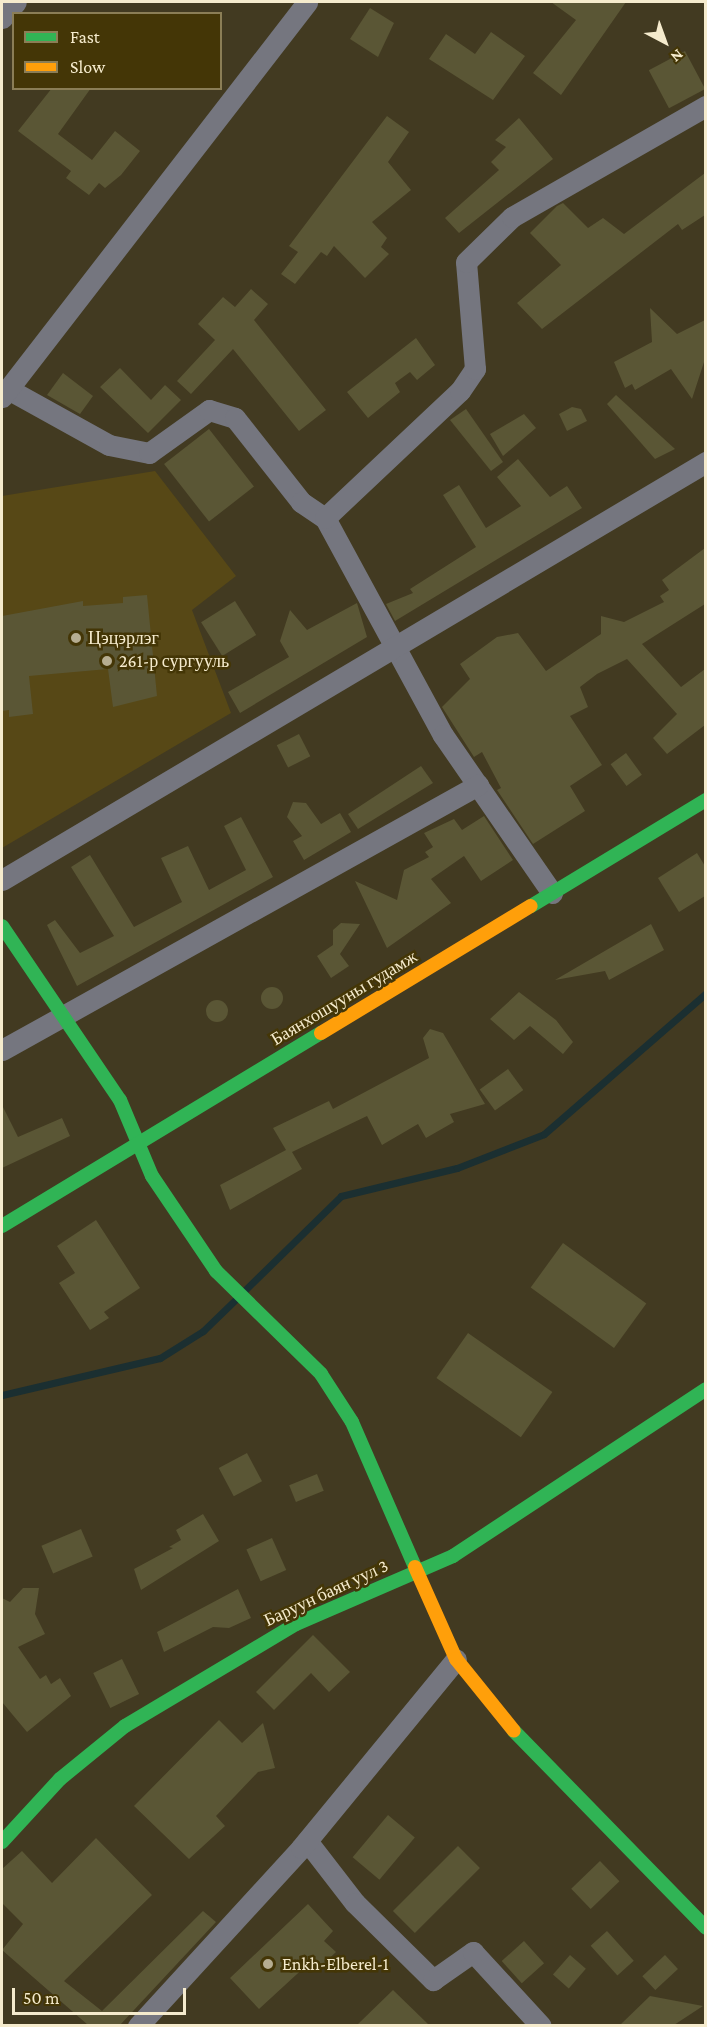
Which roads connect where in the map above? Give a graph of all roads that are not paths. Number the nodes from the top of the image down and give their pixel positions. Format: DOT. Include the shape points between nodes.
graph roads {
  1 [pos="16,2"];
  2 [pos="307,2"];
  3 [pos="2,18"];
  4 [pos="705,106"];
  5 [pos="5,393"];
  6 [pos="705,462"];
  7 [pos="325,518"];
  8 [pos="398,649"];
  9 [pos="478,785"];
  10 [pos="705,800"];
  11 [pos="2,880"];
  12 [pos="552,893"];
  13 [pos="2,926"];
  14 [pos="62,1016"];
  15 [pos="2,1050"];
  16 [pos="138,1144"];
  17 [pos="2,1226"];
  18 [pos="705,1389"];
  19 [pos="413,1572"];
  20 [pos="456,1659"];
  21 [pos="307,1840"];
  22 [pos="2,1842"];
  23 [pos="705,1928"];
  24 [pos="138,2025"];
  25 [pos="541,2025"];
  1 -- 3 [label="street"];
  2 -- 5 [label="street"];
  4 -- 7 [label="street" via="512,217 466,262 475,369 460,391"];
  5 -- 7 [label="street" via="110,446 149,453 209,410 226,412 301,502"];
  6 -- 8 [label="street"];
  7 -- 8 [label="street"];
  8 -- 9 [label="street" via="443,735"];
  8 -- 11 [label="street"];
  9 -- 12 [label="street"];
  9 -- 14 [label="street"];
  10 -- 12 [label="street, Баянхошууны гудамж"];
  12 -- 16 [label="street, Баянхошууны гудамж"];
  13 -- 14 [label="street"];
  14 -- 15 [label="street"];
  14 -- 16 [label="street" via="120,1100"];
  16 -- 17 [label="street, Баянхошууны гудамж"];
  16 -- 19 [label="street" via="152,1176 216,1270 321,1374 352,1422 379,1475"];
  18 -- 19 [label="street" via="531,1508 453,1556"];
  19 -- 20 [label="street, Баруун баян уул 3"];
  19 -- 22 [label="street, Баруун баян уул 3" via="296,1624 125,1726 60,1779"];
  20 -- 21 [label="street"];
  20 -- 23 [label="street, Баруун баян уул 3" via="494,1710"];
  21 -- 24 [label="street"];
  21 -- 25 [label="street" via="355,1903 433,1980 473,1952"];
}
